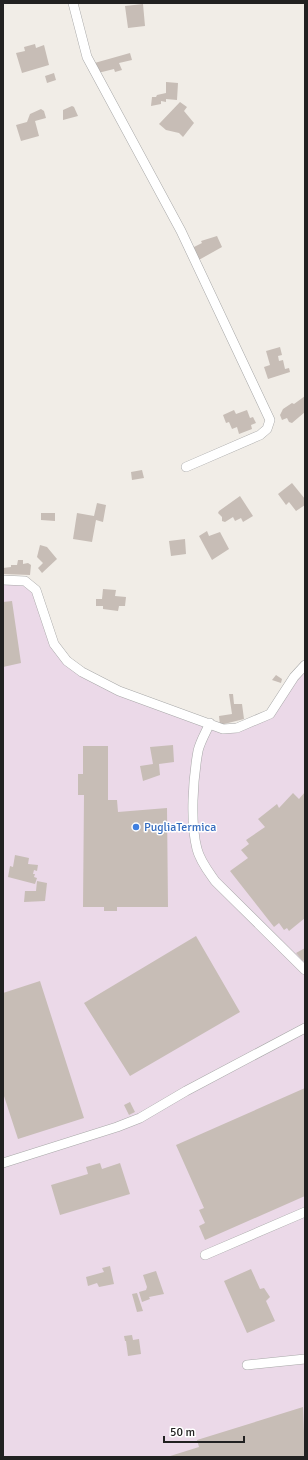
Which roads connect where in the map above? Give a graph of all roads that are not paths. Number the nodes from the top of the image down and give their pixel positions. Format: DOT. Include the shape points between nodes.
graph roads {
  1 [pos="73,3"];
  2 [pos="186,467"];
  3 [pos="3,580"];
  4 [pos="305,665"];
  5 [pos="210,723"];
  6 [pos="305,970"];
  7 [pos="305,1028"];
  8 [pos="3,1163"];
  9 [pos="305,1212"];
  10 [pos="205,1255"];
  11 [pos="305,1359"];
  12 [pos="247,1365"];
  1 -- 2 [label="street" via="87,57 181,231 270,420 260,435"];
  3 -- 5 [label="street" via="25,581 36,590 54,644 67,661 82,672 119,691"];
  4 -- 5 [label="street" via="270,714 234,729 223,729"];
  5 -- 6 [label="street" via="198,750 194,793 197,850 214,882"];
  7 -- 8 [label="street" via="140,1118"];
  9 -- 10 [label="street"];
  11 -- 12 [label="street"];
}
